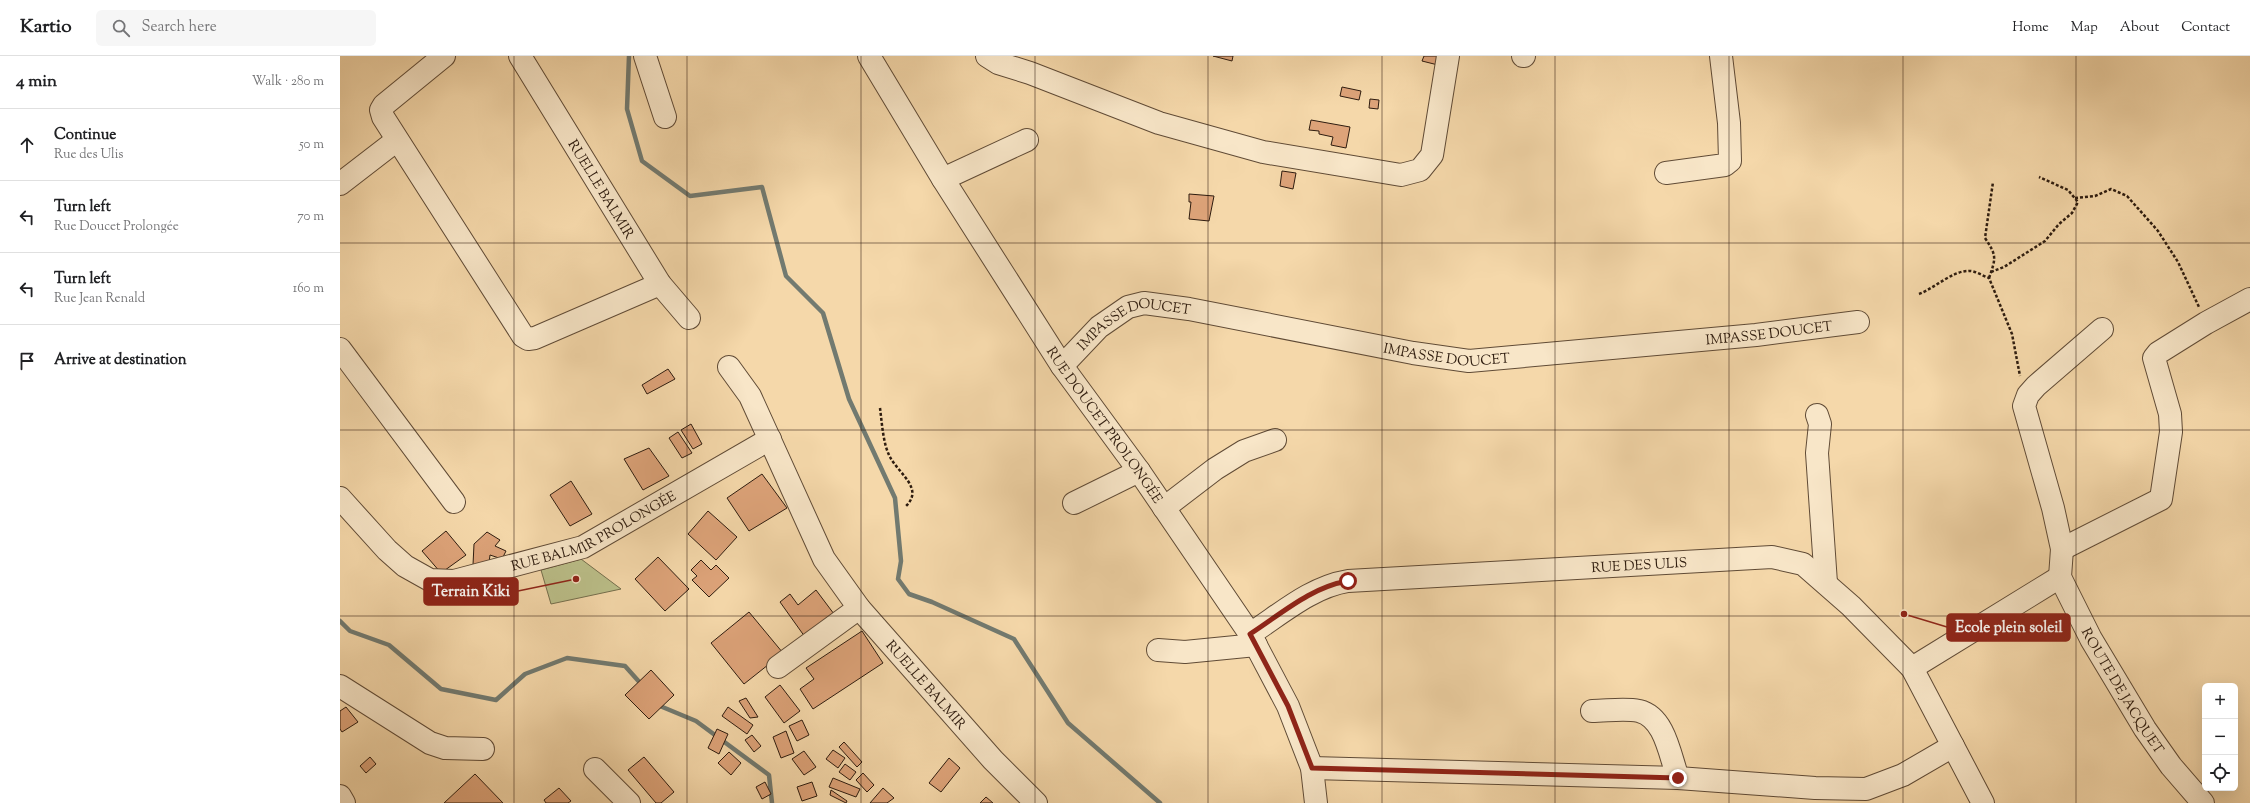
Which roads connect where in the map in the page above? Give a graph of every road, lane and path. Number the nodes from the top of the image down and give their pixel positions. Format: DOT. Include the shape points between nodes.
graph roads {
  1 [pos="444,56"];
  2 [pos="520,56"];
  3 [pos="645,56"];
  4 [pos="869,56"];
  5 [pos="986,56"];
  6 [pos="1448,56"];
  7 [pos="1721,56"];
  8 [pos="665,117"];
  9 [pos="397,140"];
  10 [pos="1026,140"];
  11 [pos="1666,172"];
  12 [pos="2039,177"];
  13 [pos="943,179"];
  14 [pos="1993,182"];
  15 [pos="340,184"];
  16 [pos="2074,198"];
  17 [pos="1991,272"];
  18 [pos="1989,278"];
  19 [pos="660,284"];
  20 [pos="1919,294"];
  21 [pos="2250,299"];
  22 [pos="689,318"];
  23 [pos="1858,322"];
  24 [pos="2206,323"];
  25 [pos="2102,329"];
  26 [pos="340,349"];
  27 [pos="1062,366"];
  28 [pos="728,367"];
  29 [pos="2020,379"];
  30 [pos="880,408"];
  31 [pos="1818,415"];
  32 [pos="770,439"];
  33 [pos="1275,440"];
  34 [pos="1139,471"];
  35 [pos="340,498"];
  36 [pos="454,502"];
  37 [pos="1074,503"];
  38 [pos="905,507"];
  39 [pos="1164,508"];
  40 [pos="2062,549"];
  41 [pos="2060,577"];
  42 [pos="1826,584"];
  43 [pos="859,608"];
  44 [pos="1253,639"];
  45 [pos="1158,650"];
  46 [pos="778,667"];
  47 [pos="1912,668"];
  48 [pos="340,686"];
  49 [pos="1592,711"];
  50 [pos="1953,746"];
  51 [pos="483,749"];
  52 [pos="1312,768"];
  53 [pos="596,769"];
  54 [pos="1678,778"];
  55 [pos="340,796"];
  56 [pos="344,803"];
  57 [pos="629,803"];
  58 [pos="1036,803"];
  59 [pos="1316,803"];
  60 [pos="1983,803"];
  61 [pos="2203,803"];
  1 -- 9 [label="street" via="381,110"];
  2 -- 19 [label="street, RUELLE BALMIR"];
  3 -- 8 [label="street"];
  4 -- 13 [label="street, RUE DOUCET PROLONGÉE"];
  5 -- 6 [label="street" via="998,63 1159,123 1263,152 1401,175 1420,170 1432,155"];
  7 -- 11 [label="street" via="1729,123 1730,161 1725,165"];
  9 -- 15 [label="street"];
  9 -- 19 [label="street" via="523,336 528,339"];
  10 -- 13 [label="street"];
  12 -- 16 [label="path" via="2068,190"];
  13 -- 27 [label="street, RUE DOUCET PROLONGÉE"];
  14 -- 17 [label="path" via="1985,238 1996,253"];
  16 -- 17 [label="path" via="2078,202 2072,213 2044,241 2004,267"];
  16 -- 24 [label="path" via="2095,196 2111,189 2126,196 2158,231 2178,262"];
  17 -- 18 [label="path"];
  18 -- 20 [label="path" via="1969,270 1952,275 1933,289"];
  18 -- 29 [label="path" via="2012,334"];
  19 -- 22 [label="street, RUELLE BALMIR"];
  21 -- 24 [label="street"];
  23 -- 27 [label="street, IMPASSE DOUCET" via="1756,335 1468,360 1413,353 1189,309 1144,304 1128,307 1099,327"];
  24 -- 40 [label="street" via="2154,358 2170,414 2161,499"];
  25 -- 40 [label="street" via="2028,395 2024,406"];
  26 -- 36 [label="street"];
  27 -- 34 [label="street, RUE DOUCET PROLONGÉE"];
  28 -- 32 [label="street, RUELLE BALMIR" via="750,396"];
  30 -- 38 [label="path" via="890,457 912,488 914,495"];
  31 -- 42 [label="street" via="1820,424 1817,453"];
  32 -- 35 [label="street, RUE BALMIR PROLONGÉE" via="583,547 454,582 430,580 405,566"];
  32 -- 43 [label="street, RUELLE BALMIR" via="824,559"];
  33 -- 39 [label="street" via="1238,455 1215,469"];
  34 -- 37 [label="street"];
  34 -- 39 [label="street, RUE DOUCET PROLONGÉE"];
  39 -- 44 [label="street, RUE DOUCET PROLONGÉE"];
  40 -- 41 [label="street"];
  41 -- 47 [label="street"];
  41 -- 61 [label="street, ROUTE DE JACQUET" via="2091,639 2145,729 2171,766"];
  42 -- 44 [label="street, RUE DES ULIS" via="1803,564 1772,557 1354,580 1321,588"];
  42 -- 47 [label="street, RUE DES ULIS"];
  43 -- 46 [label="street"];
  43 -- 58 [label="street, RUELLE BALMIR" via="993,760"];
  44 -- 45 [label="street" via="1185,652"];
  44 -- 52 [label="street, RUE DOUCET PROLONGÉE" via="1288,706"];
  47 -- 50 [label="street, RUE DES ULIS"];
  48 -- 51 [label="street" via="430,743 445,748"];
  49 -- 54 [label="street" via="1638,711 1649,714 1661,730"];
  50 -- 54 [label="street" via="1903,775 1866,790"];
  50 -- 60 [label="street, RUE DES ULIS"];
  52 -- 54 [label="street"];
  52 -- 59 [label="street, RUE DOUCET PROLONGÉE"];
  53 -- 57 [label="street"];
  55 -- 56 [label="street"];
}
